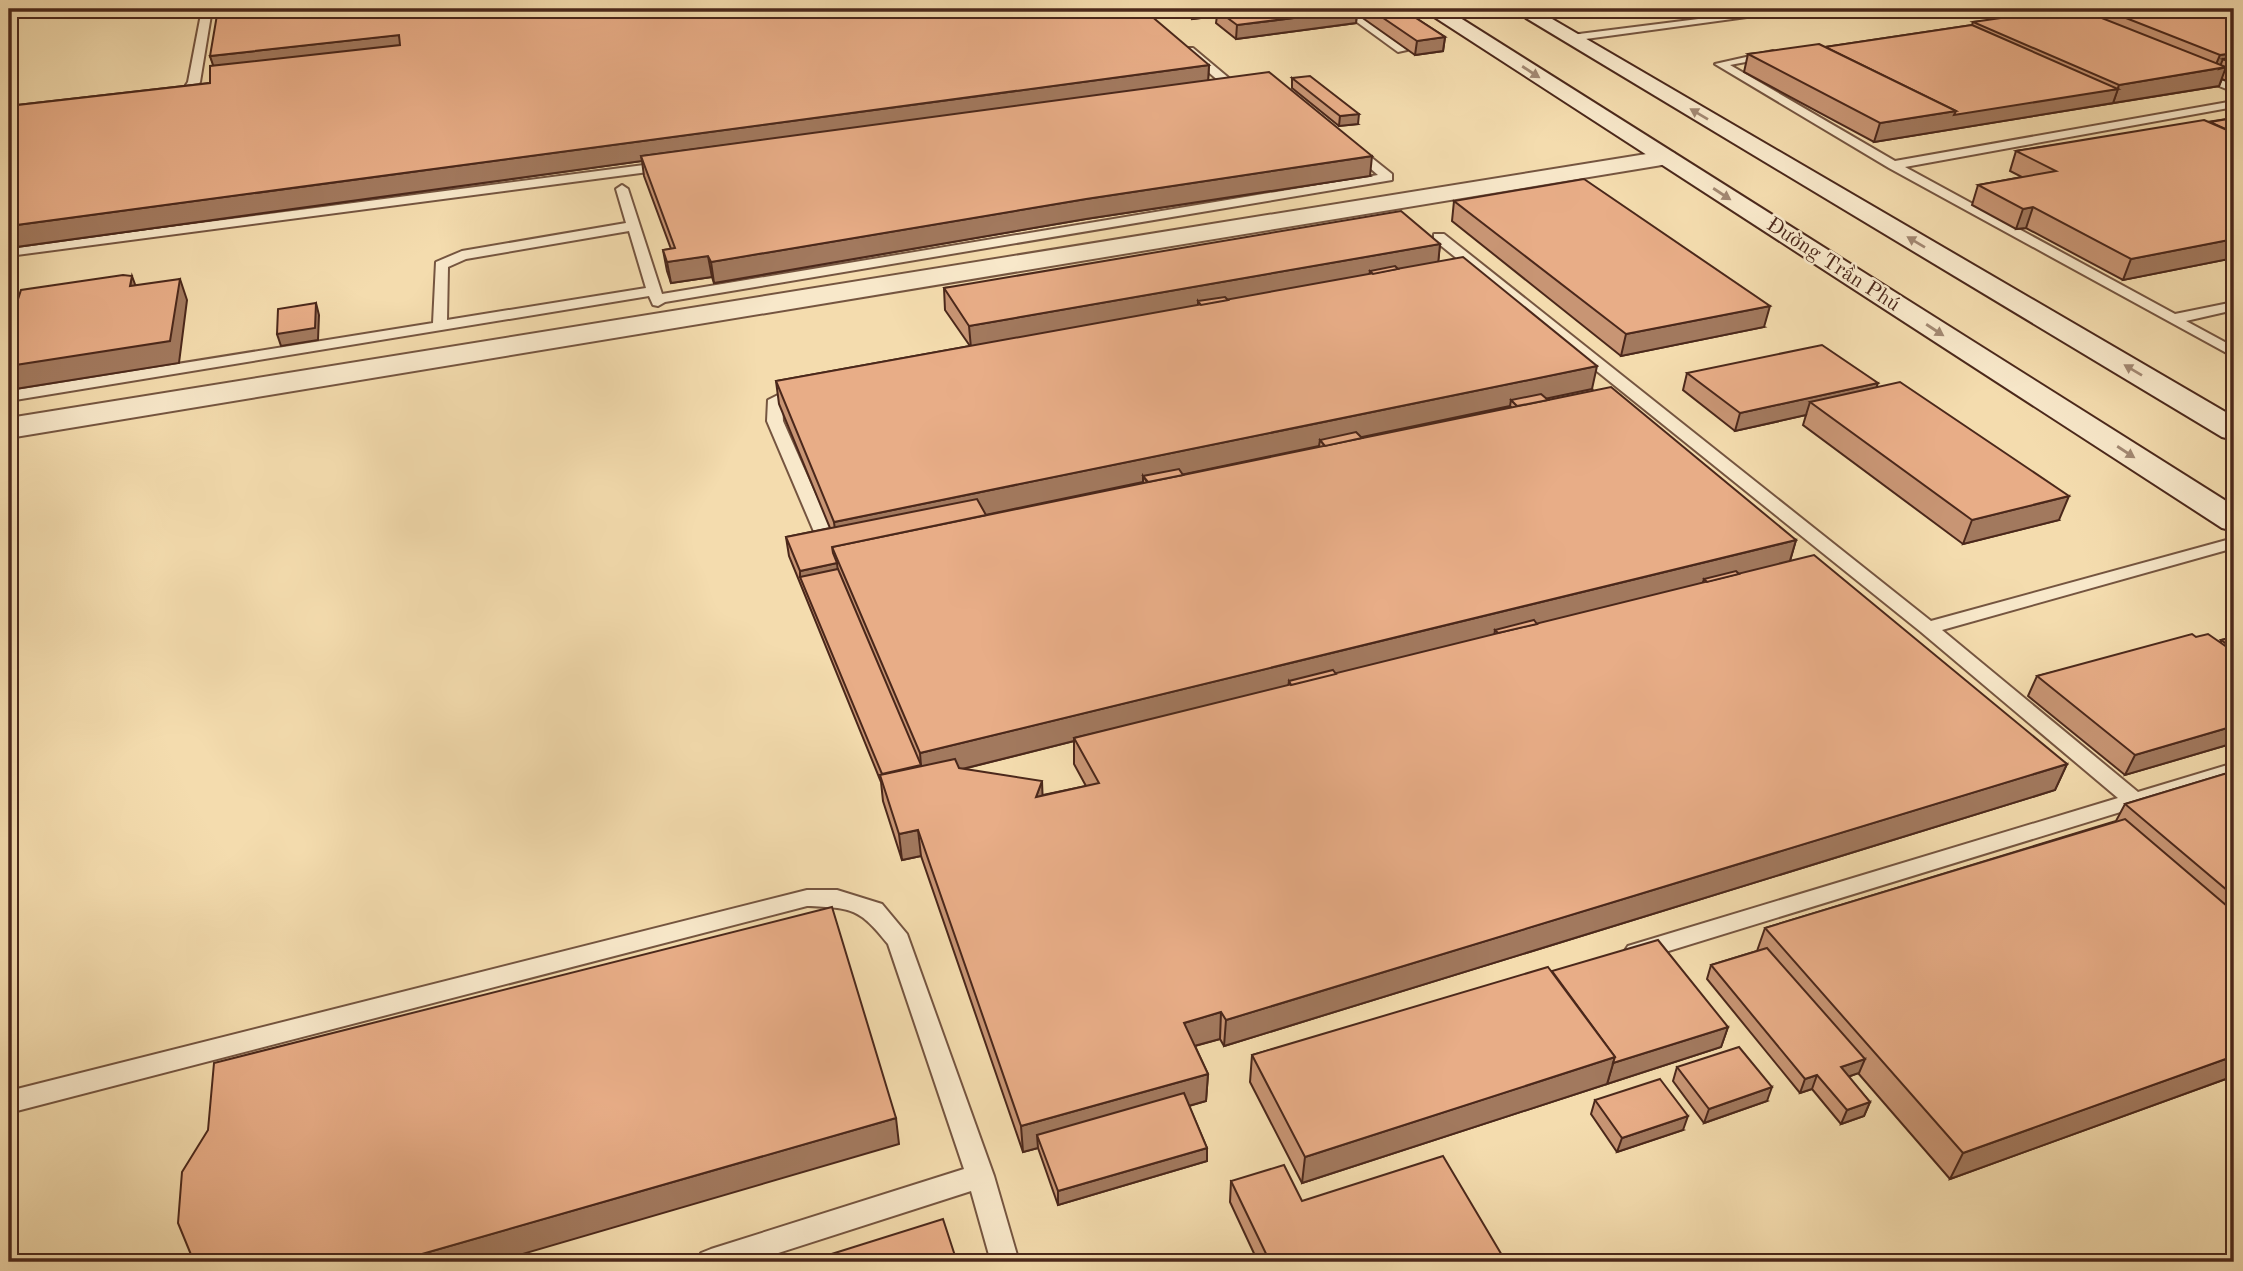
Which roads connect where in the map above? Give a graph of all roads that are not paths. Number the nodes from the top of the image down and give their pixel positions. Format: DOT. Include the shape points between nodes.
graph roads {
  1 [pos="207,9"];
  2 [pos="1344,9"];
  3 [pos="1432,9"];
  4 [pos="1521,9"];
  5 [pos="1800,9"];
  6 [pos="1765,11"];
  7 [pos="1571,38"];
  8 [pos="1184,45"];
  9 [pos="1494,48"];
  10 [pos="1402,50"];
  11 [pos="1780,53"];
  12 [pos="2183,68"];
  13 [pos="2234,89"];
  14 [pos="1204,94"];
  15 [pos="152,99"];
  16 [pos="2234,104"];
  17 [pos="1335,133"];
  18 [pos="1750,144"];
  19 [pos="1665,158"];
  20 [pos="676,165"];
  21 [pos="1893,165"];
  22 [pos="622,189"];
  23 [pos="634,226"];
  24 [pos="1439,237"];
  25 [pos="9,252"];
  26 [pos="1476,267"];
  27 [pos="1449,271"];
  28 [pos="658,304"];
  29 [pos="2234,306"];
  30 [pos="2173,319"];
  31 [pos="440,326"];
  32 [pos="2234,353"];
  33 [pos="815,385"];
  34 [pos="9,396"];
  35 [pos="9,428"];
  36 [pos="2234,430"];
  37 [pos="2234,521"];
  38 [pos="827,541"];
  39 [pos="2234,543"];
  40 [pos="1928,628"];
  41 [pos="2234,770"];
  42 [pos="2133,799"];
  43 [pos="1616,959"];
  44 [pos="9,1102"];
  45 [pos="980,1176"];
  46 [pos="711,1262"];
  47 [pos="1005,1262"];
  1 -- 15 [label="lane" via="194,82 179,94"];
  2 -- 10 [label="lane"];
  3 -- 9 [label="main road, Đường Trần Phú"];
  4 -- 7 [label="main road"];
  5 -- 6 [label="lane"];
  6 -- 7 [label="lane"];
  7 -- 9 [label="main road"];
  18 -- 7 [label="main road, one-way"];
  8 -- 14 [label="lane" via="1226,81 1226,87"];
  9 -- 19 [label="main road, Đường Trần Phú, one-way"];
  11 -- 21 [label="lane" via="1720,64"];
  12 -- 13 [label="lane"];
  16 -- 21 [label="lane"];
  17 -- 28 [label="lane" via="1388,177"];
  18 -- 19 [label="main road"];
  36 -- 18 [label="main road, one-way"];
  19 -- 28 [label="main road"];
  19 -- 37 [label="main road, Đường Trần Phú, one-way"];
  20 -- 25 [label="lane"];
  21 -- 30 [label="lane"];
  22 -- 23 [label="lane"];
  23 -- 28 [label="lane"];
  23 -- 31 [label="lane" via="446,260 440,271"];
  24 -- 26 [label="lane"];
  26 -- 27 [label="lane"];
  26 -- 40 [label="lane"];
  28 -- 31 [label="lane"];
  28 -- 35 [label="main road"];
  29 -- 30 [label="lane"];
  30 -- 32 [label="lane"];
  31 -- 34 [label="lane"];
  33 -- 38 [label="lane" via="793,390 774,403 775,421"];
  39 -- 40 [label="lane"];
  40 -- 42 [label="lane"];
  41 -- 42 [label="lane"];
  42 -- 43 [label="lane"];
  44 -- 45 [label="lane" via="807,898 837,899 874,910 899,940"];
  45 -- 46 [label="lane"];
  45 -- 47 [label="lane"];
}
